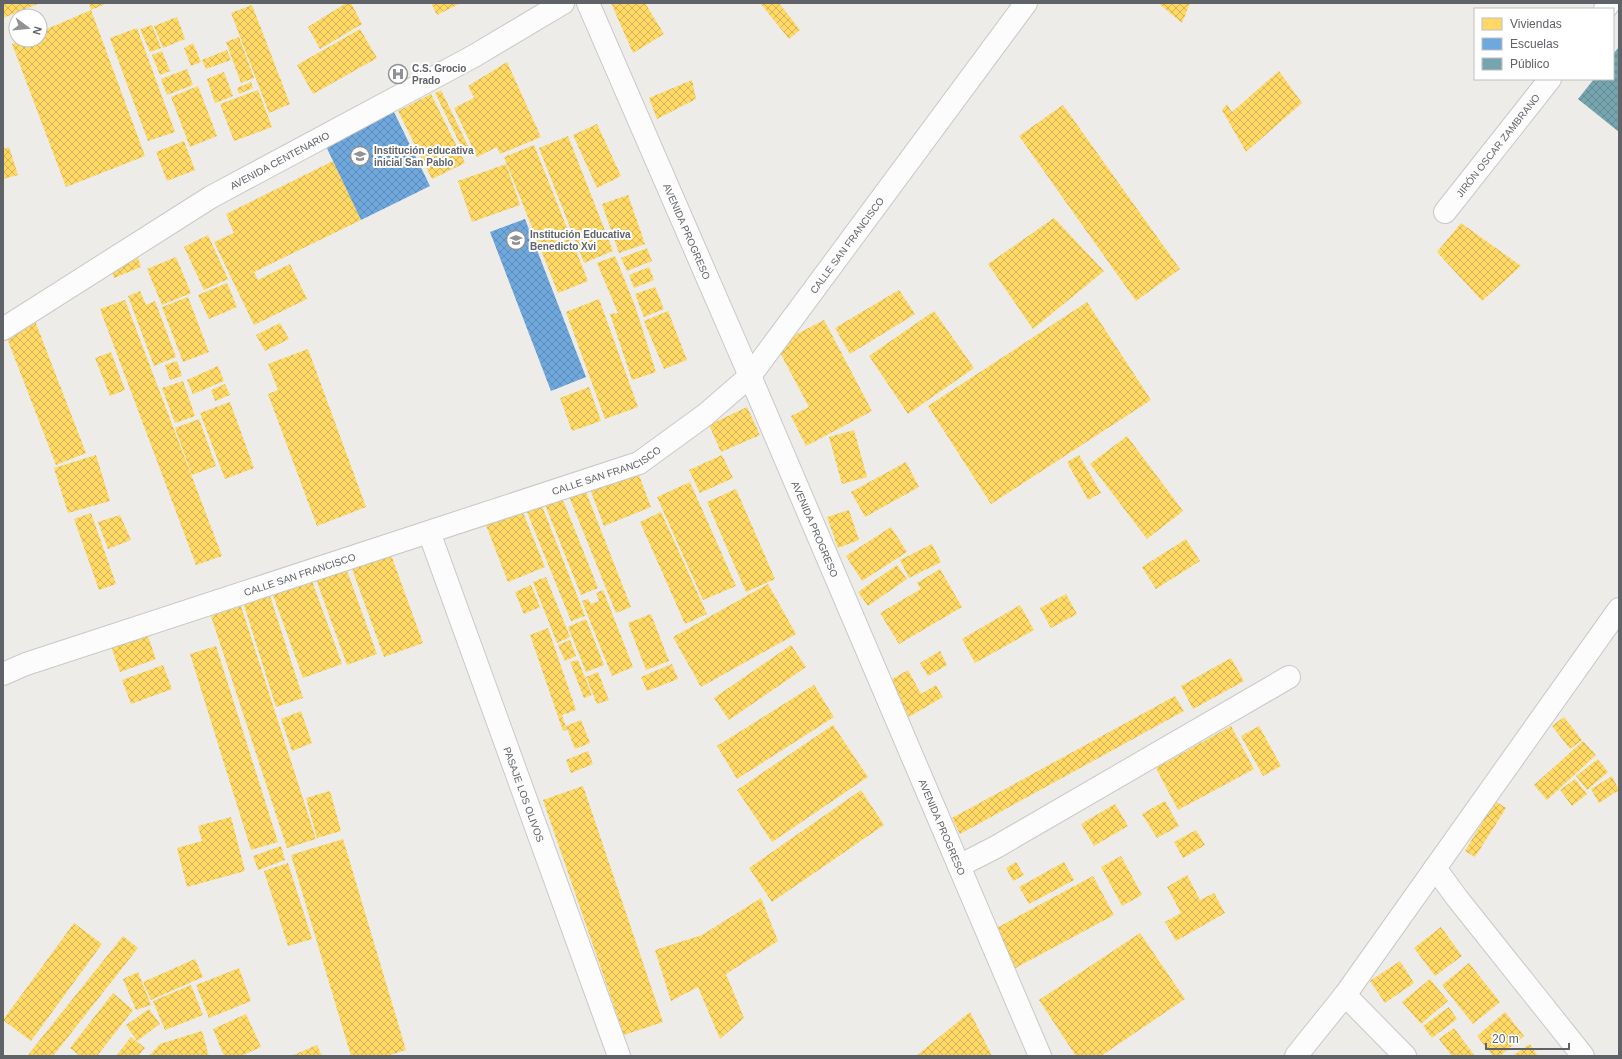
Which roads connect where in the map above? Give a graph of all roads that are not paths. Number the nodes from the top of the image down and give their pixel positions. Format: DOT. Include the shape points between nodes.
graph roads {
  1 [pos="563,3"];
  2 [pos="588,3"];
  3 [pos="1026,3"];
  4 [pos="1549,80"];
  5 [pos="1445,212"];
  6 [pos="3,329"];
  7 [pos="750,376"];
  8 [pos="429,532"];
  9 [pos="1619,610"];
  10 [pos="3,674"];
  11 [pos="1289,677"];
  12 [pos="959,866"];
  13 [pos="1435,868"];
  14 [pos="1344,995"];
  15 [pos="619,1056"];
  16 [pos="1040,1056"];
  17 [pos="1296,1056"];
  18 [pos="1405,1056"];
  19 [pos="1583,1056"];
  1 -- 6 [label="street, AVENIDA CENTENARIO" via="474,56 211,197"];
  2 -- 7 [label="street, AVENIDA PROGRESO"];
  3 -- 7 [label="street, CALLE SAN FRANCISCO"];
  4 -- 5 [label="street, JIRÓN OSCAR ZAMBRANO"];
  7 -- 8 [label="street, CALLE SAN FRANCISCO" via="705,415 639,463"];
  7 -- 12 [label="street, AVENIDA PROGRESO"];
  8 -- 10 [label="street, CALLE SAN FRANCISCO" via="34,661"];
  8 -- 15 [label="street, PASAJE LOS OLIVOS"];
  9 -- 13 [label="street"];
  11 -- 12 [label="street"];
  12 -- 16 [label="street, AVENIDA PROGRESO"];
  13 -- 14 [label="street"];
  13 -- 19 [label="street" via="1456,898"];
  14 -- 17 [label="street"];
  14 -- 18 [label="street"];
}
